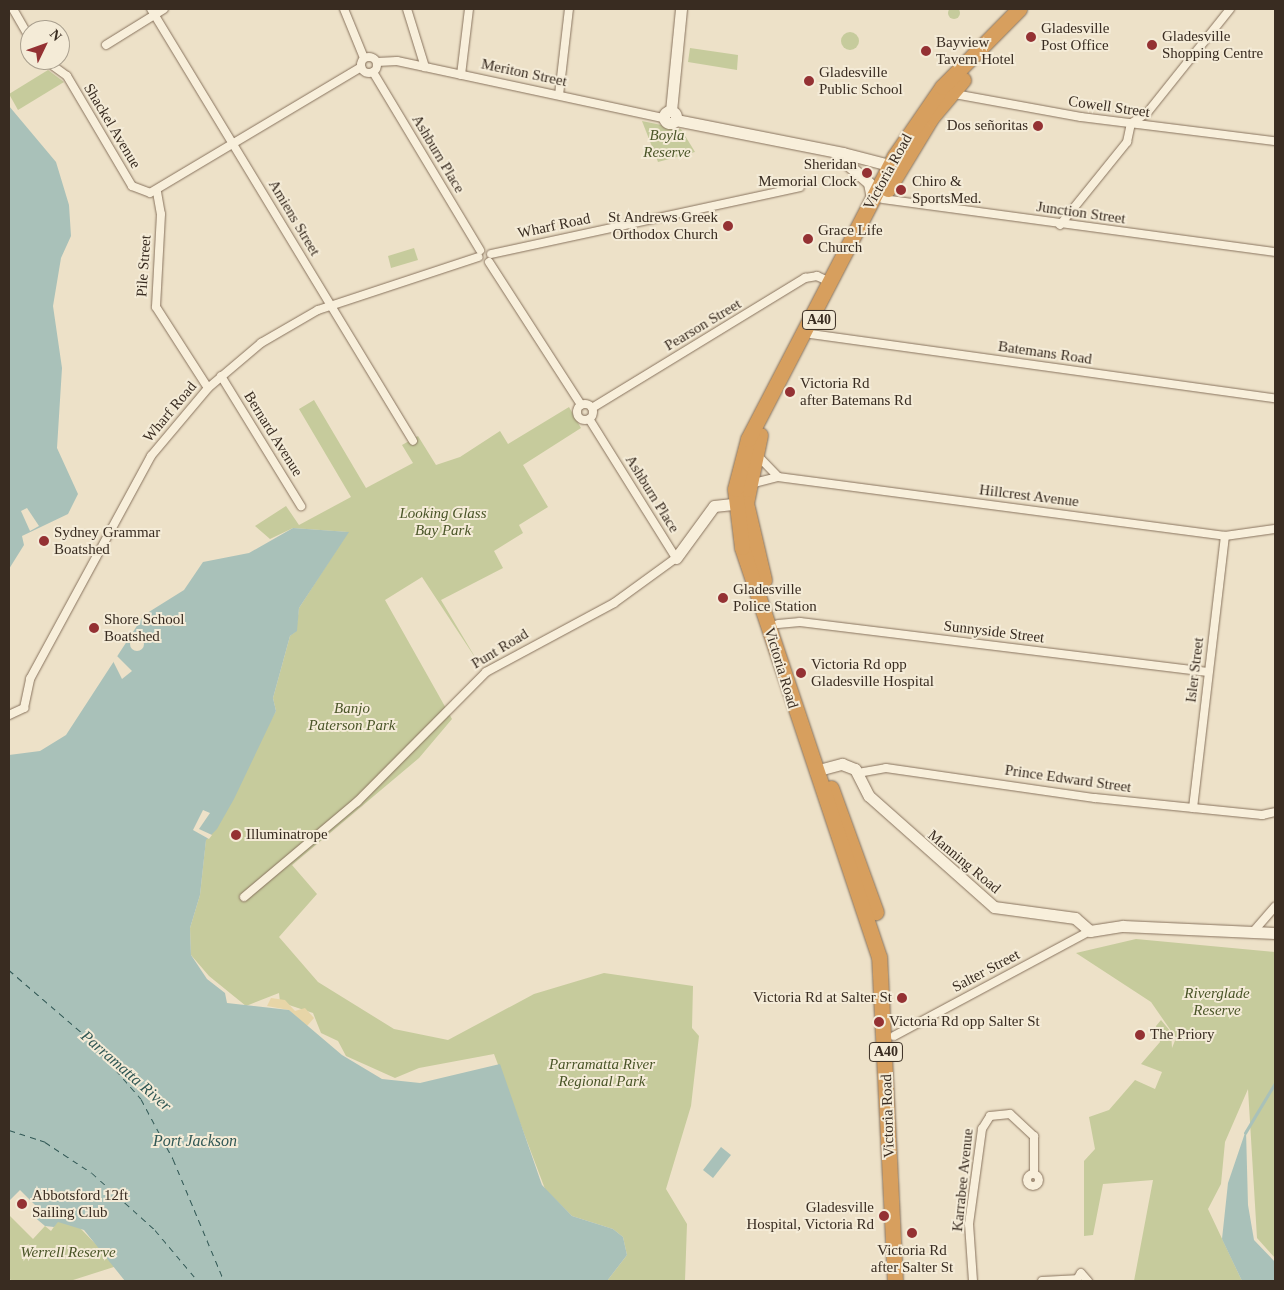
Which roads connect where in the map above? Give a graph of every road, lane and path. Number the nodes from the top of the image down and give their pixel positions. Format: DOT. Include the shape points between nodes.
graph roads {
  1 [pos="13,9"];
  2 [pos="164,9"];
  3 [pos="344,9"];
  4 [pos="407,9"];
  5 [pos="469,9"];
  6 [pos="569,9"];
  7 [pos="681,9"];
  8 [pos="1019,9"];
  9 [pos="1031,9"];
  10 [pos="1230,9"];
  11 [pos="153,12"];
  12 [pos="20,21"];
  13 [pos="106,45"];
  14 [pos="364,58"];
  15 [pos="377,62"];
  16 [pos="361,67"];
  17 [pos="425,67"];
  18 [pos="57,70"];
  19 [pos="373,72"];
  20 [pos="461,75"];
  21 [pos="946,90"];
  22 [pos="559,96"];
  23 [pos="670,116"];
  24 [pos="1131,123"];
  25 [pos="1275,141"];
  26 [pos="233,144"];
  27 [pos="833,153"];
  28 [pos="891,172"];
  29 [pos="800,187"];
  30 [pos="154,192"];
  31 [pos="878,200"];
  32 [pos="1060,225"];
  33 [pos="1275,252"];
  34 [pos="479,254"];
  35 [pos="491,254"];
  36 [pos="489,262"];
  37 [pos="830,282"];
  38 [pos="330,305"];
  39 [pos="811,334"];
  40 [pos="221,376"];
  41 [pos="208,388"];
  42 [pos="1275,398"];
  43 [pos="580,405"];
  44 [pos="592,408"];
  45 [pos="589,419"];
  46 [pos="413,441"];
  47 [pos="755,450"];
  48 [pos="778,477"];
  49 [pos="742,498"];
  50 [pos="301,506"];
  51 [pos="1275,529"];
  52 [pos="1226,536"];
  53 [pos="676,558"];
  54 [pos="778,624"];
  55 [pos="1208,672"];
  56 [pos="9,715"];
  57 [pos="820,769"];
  58 [pos="858,774"];
  59 [pos="1193,808"];
  60 [pos="1275,812"];
  61 [pos="244,897"];
  62 [pos="1275,907"];
  63 [pos="1090,931"];
  64 [pos="1252,932"];
  65 [pos="1275,933"];
  66 [pos="894,1036"];
  67 [pos="1034,1173"];
  68 [pos="1076,1280"];
  69 [pos="895,1281"];
  70 [pos="903,1281"];
  71 [pos="973,1281"];
  72 [pos="1042,1281"];
  73 [pos="1088,1281"];
  1 -- 12 [label="street"];
  2 -- 11 [label="street"];
  3 -- 14 [label="street"];
  4 -- 17 [label="street"];
  5 -- 20 [label="street"];
  6 -- 22 [label="street"];
  7 -- 23 [label="street"];
  8 -- 21 [label="highway, Victoria Road / A40"];
  9 -- 21 [label="highway, Victoria Road / A40"];
  10 -- 24 [label="street" via="1147,114"];
  11 -- 13 [label="street"];
  11 -- 26 [label="street, Amiens Street"];
  14 -- 15 [label="street, Meriton Street"];
  14 -- 16 [label="street"];
  15 -- 17 [label="street, Meriton Street"];
  15 -- 19 [label="street"];
  16 -- 19 [label="street"];
  16 -- 26 [label="street"];
  17 -- 20 [label="street, Meriton Street"];
  18 -- 30 [label="street, Shackel Avenue" via="67,76 132,186"];
  19 -- 34 [label="street, Ashburn Place"];
  20 -- 22 [label="street, Meriton Street"];
  21 -- 24 [label="street, Cowell Street"];
  21 -- 28 [label="highway, Victoria Road / A40"];
  22 -- 23 [label="street, Meriton Street"];
  23 -- 27 [label="street, Meriton Street"];
  24 -- 25 [label="street, Cowell Street"];
  24 -- 32 [label="street" via="1127,142"];
  26 -- 30 [label="street"];
  26 -- 38 [label="street, Amiens Street"];
  27 -- 28 [label="street, Meriton Street"];
  27 -- 31 [label="street" via="870,183"];
  28 -- 31 [label="highway, Victoria Road / A40"];
  29 -- 35 [label="street, Wharf Road"];
  30 -- 41 [label="street, Pile Street" via="162,214 156,307"];
  31 -- 32 [label="street, Junction Street"];
  31 -- 37 [label="highway, Victoria Road / A40"];
  31 -- 39 [label="highway, Victoria Road / A40"];
  32 -- 33 [label="street, Junction Street"];
  34 -- 35 [label="street"];
  34 -- 36 [label="street"];
  34 -- 38 [label="street, Wharf Road"];
  35 -- 36 [label="street"];
  36 -- 43 [label="street"];
  37 -- 44 [label="street, Pearson Street" via="817,276 805,278"];
  37 -- 49 [label="highway, Victoria Road / A40" via="744,448"];
  38 -- 40 [label="street, Wharf Road" via="262,343"];
  38 -- 46 [label="street, Amiens Street"];
  39 -- 42 [label="street, Batemans Road"];
  39 -- 47 [label="highway, Victoria Road / A40"];
  40 -- 41 [label="street, Wharf Road"];
  40 -- 50 [label="street, Bernard Avenue"];
  41 -- 56 [label="street, Wharf Road" via="151,456 30,679 24,708"];
  43 -- 44 [label="street"];
  43 -- 45 [label="street, Ashburn Place" via="578,415"];
  44 -- 45 [label="street"];
  45 -- 53 [label="street, Ashburn Place"];
  47 -- 48 [label="street"];
  47 -- 49 [label="highway, Victoria Road / A40"];
  48 -- 49 [label="street"];
  48 -- 52 [label="street, Hillcrest Avenue"];
  49 -- 53 [label="street, Punt Road" via="714,506"];
  49 -- 54 [label="highway, Victoria Road / A40"];
  49 -- 57 [label="highway, Victoria Road / A40" via="742,547"];
  51 -- 52 [label="street, Hillcrest Avenue"];
  52 -- 55 [label="street, Isler Street"];
  53 -- 61 [label="street, Punt Road" via="614,603 486,672 357,802"];
  54 -- 55 [label="street, Sunnyside Street" via="800,622"];
  54 -- 57 [label="highway, Victoria Road / A40"];
  55 -- 59 [label="street, Isler Street"];
  57 -- 58 [label="street" via="842,764"];
  57 -- 66 [label="highway, Victoria Road / A40" via="884,938"];
  57 -- 69 [label="highway, Victoria Road / A40" via="882,974"];
  58 -- 59 [label="street, Prince Edward Street" via="886,768"];
  58 -- 63 [label="street, Manning Road" via="869,796 982,900 1006,910 1074,918"];
  59 -- 60 [label="street, Prince Edward Street" via="1262,815"];
  62 -- 64 [label="street"];
  63 -- 64 [label="street" via="1123,926"];
  63 -- 66 [label="street, Salter Street"];
  64 -- 65 [label="street"];
  66 -- 70 [label="highway, Victoria Road / A40"];
  67 -- 71 [label="street, Karrabee Avenue" via="1034,1136 1010,1114 990,1116 982,1129 969,1224"];
  68 -- 72 [label="street"];
  68 -- 73 [label="street" via="1084,1273"];
}
